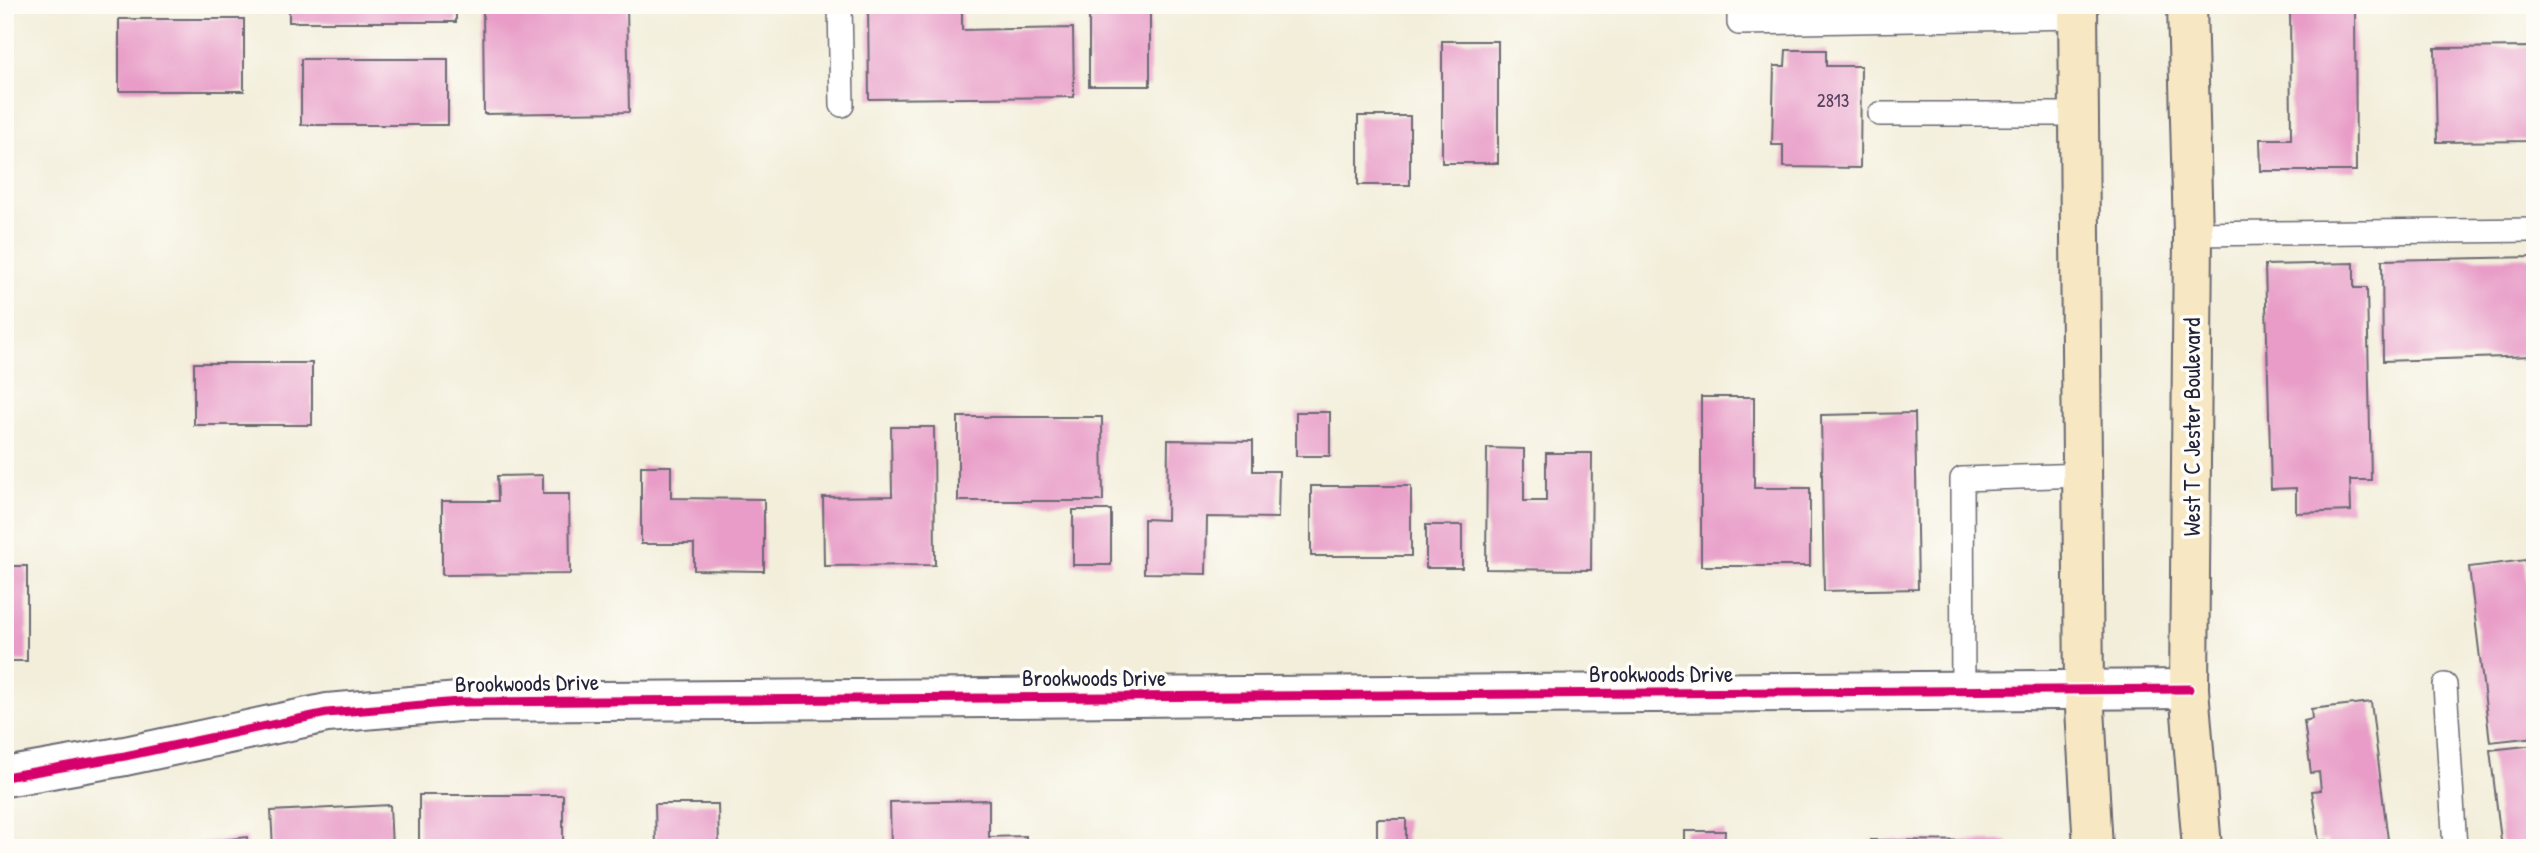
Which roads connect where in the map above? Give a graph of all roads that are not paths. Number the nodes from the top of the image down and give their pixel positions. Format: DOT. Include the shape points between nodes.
graph roads {
  1 [pos="840,5"];
  2 [pos="1739,5"];
  3 [pos="2187,5"];
  4 [pos="2078,11"];
  5 [pos="2009,12"];
  6 [pos="842,106"];
  7 [pos="1880,114"];
  8 [pos="2080,114"];
  9 [pos="2535,230"];
  10 [pos="2193,234"];
  11 [pos="2083,475"];
  12 [pos="2445,685"];
  13 [pos="2189,688"];
  14 [pos="2084,691"];
  15 [pos="1963,692"];
  16 [pos="5,777"];
  17 [pos="2093,848"];
  18 [pos="2202,848"];
  19 [pos="2455,848"];
  1 -- 6 [label="lane"];
  2 -- 5 [label="lane" via="1740,23"];
  3 -- 10 [label="main road, West T C Jester Boulevard"];
  4 -- 5 [label="lane"];
  4 -- 8 [label="main road"];
  7 -- 8 [label="lane"];
  8 -- 11 [label="main road"];
  9 -- 10 [label="lane"];
  10 -- 13 [label="main road, West T C Jester Boulevard"];
  11 -- 14 [label="main road"];
  11 -- 15 [label="lane" via="1962,479"];
  12 -- 19 [label="lane"];
  13 -- 14 [label="street, Brookwoods Drive"];
  13 -- 18 [label="main road, West T C Jester Boulevard"];
  14 -- 15 [label="street, Brookwoods Drive"];
  14 -- 17 [label="main road"];
  15 -- 16 [label="street, Brookwoods Drive" via="459,702 327,713"];
}
